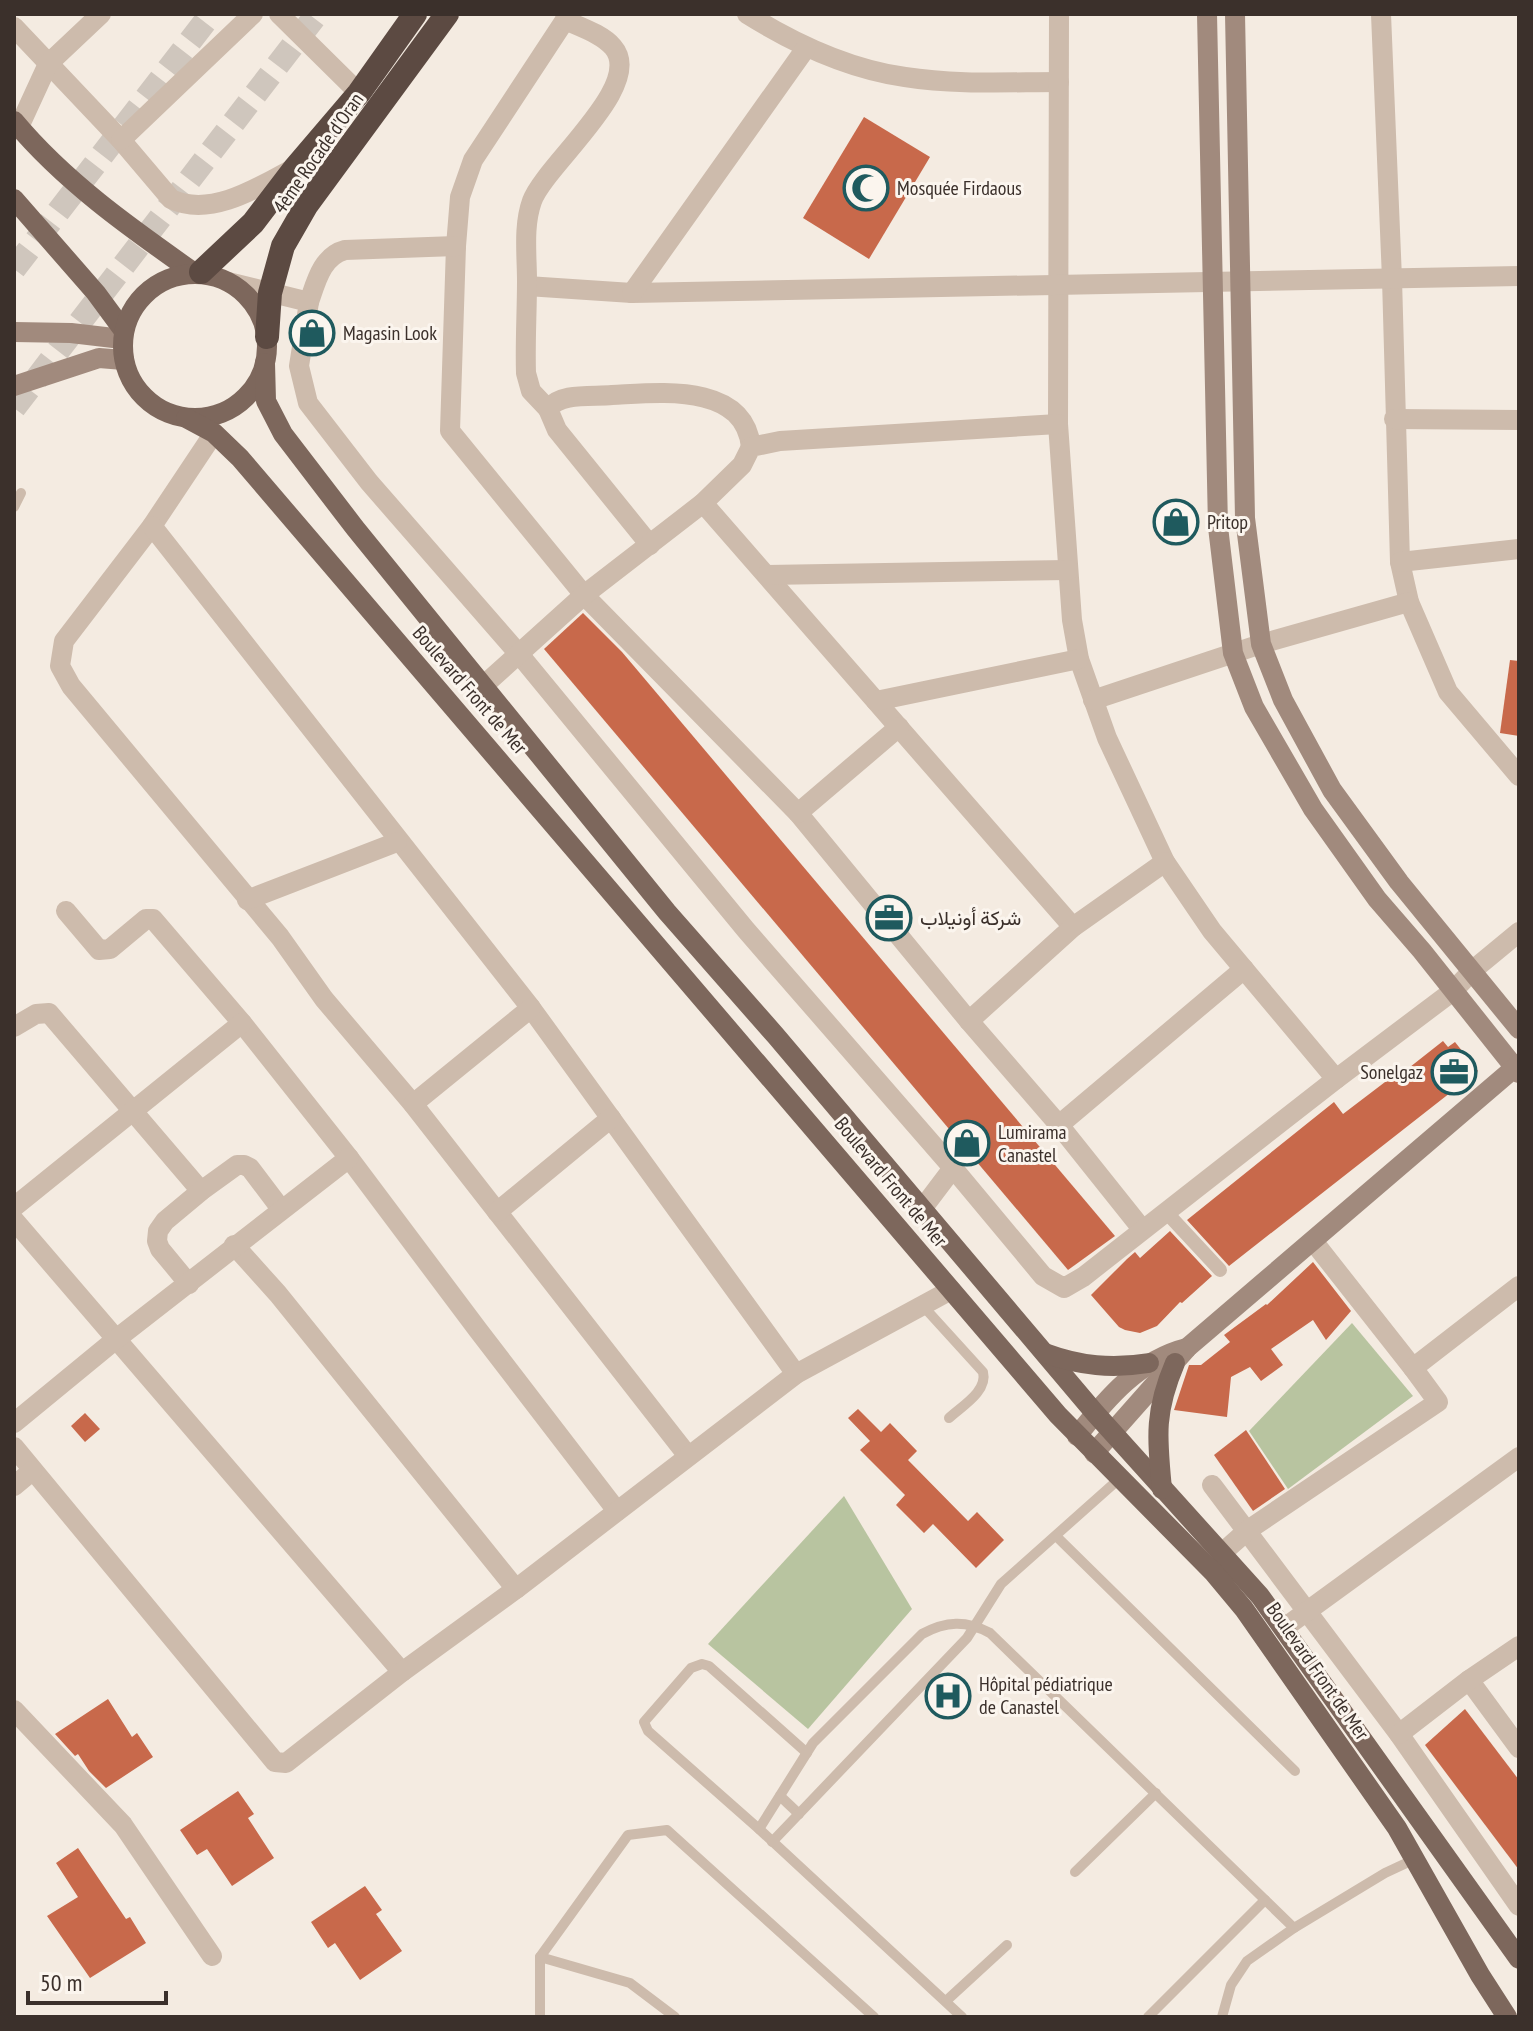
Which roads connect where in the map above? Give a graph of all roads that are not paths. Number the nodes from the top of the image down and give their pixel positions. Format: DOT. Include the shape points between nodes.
graph roads {
  1 [pos="101,14"];
  2 [pos="253,14"];
  3 [pos="279,14"];
  4 [pos="415,14"];
  5 [pos="447,14"];
  6 [pos="747,14"];
  7 [pos="1059,14"];
  8 [pos="1207,14"];
  9 [pos="1235,14"];
  10 [pos="1381,14"];
  11 [pos="567,17"];
  12 [pos="14,27"];
  13 [pos="806,48"];
  14 [pos="48,64"];
  15 [pos="1059,82"];
  16 [pos="359,93"];
  17 [pos="17,124"];
  18 [pos="121,140"];
  19 [pos="295,168"];
  20 [pos="14,199"];
  21 [pos="456,246"];
  22 [pos="197,272"];
  23 [pos="1519,276"];
  24 [pos="1392,279"];
  25 [pos="228,282"];
  26 [pos="1212,282"];
  27 [pos="1240,282"];
  28 [pos="1059,285"];
  29 [pos="527,286"];
  30 [pos="270,293"];
  31 [pos="632,293"];
  32 [pos="309,302"];
  33 [pos="14,332"];
  34 [pos="123,335"];
  35 [pos="267,337"];
  36 [pos="124,360"];
  37 [pos="265,363"];
  38 [pos="14,386"];
  39 [pos="548,409"];
  40 [pos="186,418"];
  41 [pos="1394,419"];
  42 [pos="1519,420"];
  43 [pos="1058,424"];
  44 [pos="214,433"];
  45 [pos="751,447"];
  46 [pos="21,493"];
  47 [pos="703,503"];
  48 [pos="14,507"];
  49 [pos="152,526"];
  50 [pos="650,545"];
  51 [pos="1519,549"];
  52 [pos="1400,562"];
  53 [pos="1068,570"];
  54 [pos="767,575"];
  55 [pos="584,595"];
  56 [pos="1409,602"];
  57 [pos="1261,644"];
  58 [pos="1233,653"];
  59 [pos="519,654"];
  60 [pos="1079,659"];
  61 [pos="483,686"];
  62 [pos="1093,700"];
  63 [pos="876,701"];
  64 [pos="899,727"];
  65 [pos="1519,776"];
  66 [pos="798,813"];
  67 [pos="397,842"];
  68 [pos="1165,862"];
  69 [pos="247,900"];
  70 [pos="66,911"];
  71 [pos="1073,927"];
  72 [pos="1519,932"];
  73 [pos="1244,969"];
  74 [pos="1473,970"];
  75 [pos="1453,991"];
  76 [pos="531,1008"];
  77 [pos="969,1021"];
  78 [pos="242,1023"];
  79 [pos="14,1027"];
  80 [pos="1519,1029"];
  81 [pos="1517,1068"];
  82 [pos="1336,1079"];
  83 [pos="413,1104"];
  84 [pos="133,1111"];
  85 [pos="611,1118"];
  86 [pos="1059,1125"];
  87 [pos="349,1158"];
  88 [pos="953,1168"];
  89 [pos="201,1191"];
  90 [pos="14,1207"];
  91 [pos="281,1209"];
  92 [pos="922,1209"];
  93 [pos="497,1212"];
  94 [pos="1166,1212"];
  95 [pos="14,1220"];
  96 [pos="1142,1229"];
  97 [pos="1313,1241"];
  98 [pos="234,1245"];
  99 [pos="1220,1270"];
  100 [pos="189,1284"];
  101 [pos="1519,1286"];
  102 [pos="951,1290"];
  103 [pos="923,1306"];
  104 [pos="115,1340"];
  105 [pos="1045,1353"];
  106 [pos="1181,1356"];
  107 [pos="1149,1363"];
  108 [pos="1413,1368"];
  109 [pos="796,1374"];
  110 [pos="1095,1413"];
  111 [pos="949,1418"];
  112 [pos="14,1423"];
  113 [pos="1111,1431"];
  114 [pos="1077,1436"];
  115 [pos="14,1447"];
  116 [pos="1094,1453"];
  117 [pos="688,1456"];
  118 [pos="1519,1457"];
  119 [pos="1138,1463"];
  120 [pos="32,1471"];
  121 [pos="1119,1479"];
  122 [pos="1212,1485"];
  123 [pos="14,1486"];
  124 [pos="1162,1489"];
  125 [pos="617,1511"];
  126 [pos="1248,1530"];
  127 [pos="1056,1536"];
  128 [pos="1222,1553"];
  129 [pos="516,1589"];
  130 [pos="1306,1612"];
  131 [pos="976,1625"];
  132 [pos="1284,1628"];
  133 [pos="1519,1646"];
  134 [pos="402,1672"];
  135 [pos="1469,1680"];
  136 [pos="14,1710"];
  137 [pos="1399,1734"];
  138 [pos="1519,1748"];
  139 [pos="807,1753"];
  140 [pos="1295,1771"];
  141 [pos="1156,1793"];
  142 [pos="780,1796"];
  143 [pos="799,1814"];
  144 [pos="759,1829"];
  145 [pos="772,1842"];
  146 [pos="1415,1859"];
  147 [pos="1075,1872"];
  148 [pos="1265,1900"];
  149 [pos="1519,1906"];
  150 [pos="1294,1928"];
  151 [pos="1007,1945"];
  152 [pos="212,1956"];
  153 [pos="540,1957"];
  154 [pos="1519,1959"];
  155 [pos="946,2001"];
  156 [pos="540,2017"];
  157 [pos="675,2017"];
  158 [pos="874,2017"];
  159 [pos="962,2017"];
  160 [pos="1148,2017"];
  161 [pos="1222,2017"];
  162 [pos="1507,2017"];
  1 -- 14 [label="street"];
  2 -- 18 [label="street"];
  3 -- 16 [label="street"];
  4 -- 16 [label="highway, 4ème Rocade d'Oran"];
  5 -- 30 [label="highway, 4ème Rocade d'Oran" via="306,206 283,246"];
  6 -- 13 [label="street"];
  7 -- 15 [label="street"];
  8 -- 26 [label="main road"];
  9 -- 27 [label="main road"];
  10 -- 24 [label="street"];
  11 -- 21 [label="street" via="473,160 460,197"];
  11 -- 29 [label="street" via="614,47 621,66 614,90 533,198"];
  12 -- 14 [label="street"];
  13 -- 15 [label="street" via="904,77"];
  13 -- 31 [label="street"];
  14 -- 17 [label="street"];
  14 -- 18 [label="street"];
  15 -- 28 [label="street"];
  16 -- 19 [label="highway, 4ème Rocade d'Oran"];
  17 -- 22 [label="main road" via="49,160 111,211"];
  18 -- 19 [label="street" via="164,193 182,204 221,201"];
  19 -- 22 [label="highway, 4ème Rocade d'Oran" via="253,223"];
  20 -- 34 [label="main road" via="96,293"];
  21 -- 32 [label="street" via="335,252"];
  21 -- 55 [label="street" via="450,431"];
  22 -- 25 [label="main road"];
  22 -- 34 [label="main road" via="167,279 147,291 132,309"];
  23 -- 24 [label="street"];
  24 -- 27 [label="street"];
  24 -- 41 [label="street"];
  25 -- 30 [label="street"];
  25 -- 35 [label="main road" via="254,305"];
  26 -- 27 [label="street"];
  26 -- 28 [label="street"];
  26 -- 58 [label="main road" via="1218,527"];
  27 -- 57 [label="main road" via="1245,518"];
  28 -- 31 [label="street"];
  28 -- 43 [label="street"];
  29 -- 31 [label="street"];
  29 -- 39 [label="street" via="526,373 531,391"];
  30 -- 32 [label="street"];
  30 -- 35 [label="highway, 4ème Rocade d'Oran"];
  32 -- 59 [label="street" via="299,366 308,403 369,482"];
  33 -- 34 [label="main road"];
  34 -- 36 [label="main road"];
  35 -- 37 [label="main road"];
  36 -- 38 [label="main road" via="99,358"];
  36 -- 40 [label="main road" via="139,393 161,410"];
  37 -- 40 [label="main road" via="251,391 227,411"];
  37 -- 61 [label="main road" via="266,401 283,434"];
  39 -- 45 [label="street" via="572,398 690,394 738,415"];
  39 -- 50 [label="street" via="557,430"];
  40 -- 44 [label="main road, Boulevard Front de Mer"];
  41 -- 42 [label="street"];
  41 -- 52 [label="street"];
  43 -- 45 [label="street"];
  43 -- 53 [label="street"];
  44 -- 49 [label="street"];
  44 -- 102 [label="main road, Boulevard Front de Mer"];
  45 -- 47 [label="street" via="742,465"];
  46 -- 48 [label="lane"];
  47 -- 50 [label="street"];
  47 -- 54 [label="street"];
  49 -- 67 [label="street"];
  49 -- 69 [label="street" via="64,641 60,666"];
  50 -- 55 [label="street"];
  51 -- 52 [label="street"];
  52 -- 56 [label="street"];
  53 -- 54 [label="street"];
  53 -- 60 [label="street"];
  54 -- 63 [label="street"];
  55 -- 59 [label="street"];
  55 -- 66 [label="street"];
  56 -- 57 [label="street"];
  56 -- 65 [label="street" via="1448,692"];
  57 -- 58 [label="street"];
  57 -- 74 [label="main road" via="1283,700 1332,790"];
  58 -- 62 [label="street"];
  58 -- 75 [label="main road" via="1254,707 1313,809 1377,899"];
  59 -- 61 [label="street"];
  59 -- 88 [label="street" via="746,930"];
  60 -- 62 [label="street"];
  60 -- 63 [label="street"];
  61 -- 92 [label="main road" via="667,912"];
  62 -- 68 [label="street"];
  63 -- 64 [label="street"];
  64 -- 66 [label="street"];
  64 -- 71 [label="street"];
  66 -- 77 [label="street"];
  67 -- 69 [label="street"];
  67 -- 76 [label="street"];
  68 -- 71 [label="street"];
  68 -- 73 [label="street"];
  69 -- 83 [label="street"];
  70 -- 78 [label="street" via="103,951 153,919"];
  71 -- 77 [label="street"];
  72 -- 74 [label="street"];
  73 -- 82 [label="street"];
  73 -- 86 [label="street"];
  74 -- 75 [label="street"];
  74 -- 80 [label="main road"];
  75 -- 81 [label="main road"];
  75 -- 82 [label="street"];
  76 -- 83 [label="street"];
  76 -- 85 [label="street"];
  77 -- 86 [label="street"];
  78 -- 84 [label="street"];
  78 -- 87 [label="street"];
  79 -- 84 [label="street" via="49,1013"];
  81 -- 97 [label="main road"];
  82 -- 94 [label="street"];
  83 -- 93 [label="street"];
  84 -- 89 [label="street"];
  84 -- 90 [label="street"];
  85 -- 93 [label="street"];
  85 -- 109 [label="street"];
  86 -- 96 [label="street"];
  87 -- 91 [label="street"];
  87 -- 125 [label="street"];
  88 -- 92 [label="street"];
  88 -- 96 [label="street" via="1043,1276 1064,1288"];
  89 -- 91 [label="street" via="244,1165"];
  89 -- 100 [label="street" via="158,1231 160,1249"];
  91 -- 98 [label="street"];
  92 -- 105 [label="main road"];
  93 -- 117 [label="street"];
  94 -- 96 [label="street"];
  94 -- 99 [label="street"];
  95 -- 104 [label="street"];
  97 -- 106 [label="main road"];
  97 -- 108 [label="street"];
  98 -- 100 [label="street"];
  98 -- 129 [label="street"];
  100 -- 104 [label="street"];
  101 -- 108 [label="street"];
  102 -- 103 [label="street"];
  102 -- 114 [label="main road, Boulevard Front de Mer"];
  103 -- 109 [label="street"];
  103 -- 111 [label="lane" via="985,1377 982,1388"];
  104 -- 112 [label="street"];
  104 -- 134 [label="street"];
  105 -- 107 [label="main road" via="1096,1366"];
  105 -- 110 [label="main road"];
  106 -- 107 [label="main road" via="1160,1356"];
  106 -- 113 [label="main road"];
  106 -- 124 [label="main road" via="1158,1416"];
  107 -- 110 [label="main road"];
  108 -- 126 [label="street" via="1438,1402"];
  109 -- 117 [label="street"];
  110 -- 113 [label="main road"];
  110 -- 114 [label="main road"];
  113 -- 116 [label="main road"];
  113 -- 119 [label="main road"];
  114 -- 116 [label="main road, Boulevard Front de Mer"];
  115 -- 120 [label="street"];
  116 -- 121 [label="main road, Boulevard Front de Mer"];
  117 -- 125 [label="street"];
  118 -- 130 [label="street"];
  119 -- 121 [label="main road"];
  119 -- 124 [label="main road"];
  120 -- 123 [label="street"];
  120 -- 134 [label="street" via="275,1762 291,1761"];
  121 -- 127 [label="lane"];
  121 -- 146 [label="main road, Boulevard Front de Mer" via="1244,1609"];
  122 -- 126 [label="street"];
  124 -- 128 [label="main road"];
  125 -- 129 [label="street"];
  126 -- 128 [label="street"];
  126 -- 130 [label="street"];
  127 -- 131 [label="lane" via="1001,1584"];
  127 -- 140 [label="lane"];
  128 -- 132 [label="main road"];
  129 -- 134 [label="street"];
  130 -- 132 [label="street"];
  130 -- 137 [label="street"];
  131 -- 139 [label="lane" via="954,1622 922,1634"];
  131 -- 141 [label="lane"];
  131 -- 143 [label="lane"];
  132 -- 154 [label="main road"];
  133 -- 135 [label="street"];
  135 -- 137 [label="street"];
  135 -- 138 [label="street"];
  136 -- 152 [label="street" via="123,1825"];
  137 -- 149 [label="street"];
  139 -- 142 [label="lane"];
  139 -- 144 [label="lane" via="702,1664 691,1668 646,1718 648,1731"];
  141 -- 147 [label="lane"];
  141 -- 148 [label="lane"];
  142 -- 143 [label="lane"];
  142 -- 144 [label="lane"];
  143 -- 145 [label="lane"];
  144 -- 145 [label="lane"];
  145 -- 155 [label="lane"];
  146 -- 150 [label="lane"];
  146 -- 162 [label="main road, Boulevard Front de Mer"];
  148 -- 150 [label="lane"];
  148 -- 160 [label="lane"];
  150 -- 161 [label="lane" via="1238,1972"];
  151 -- 155 [label="lane"];
  153 -- 156 [label="lane"];
  153 -- 157 [label="lane" via="630,1983"];
  153 -- 158 [label="lane" via="628,1835 667,1830"];
  155 -- 159 [label="lane"];
}
